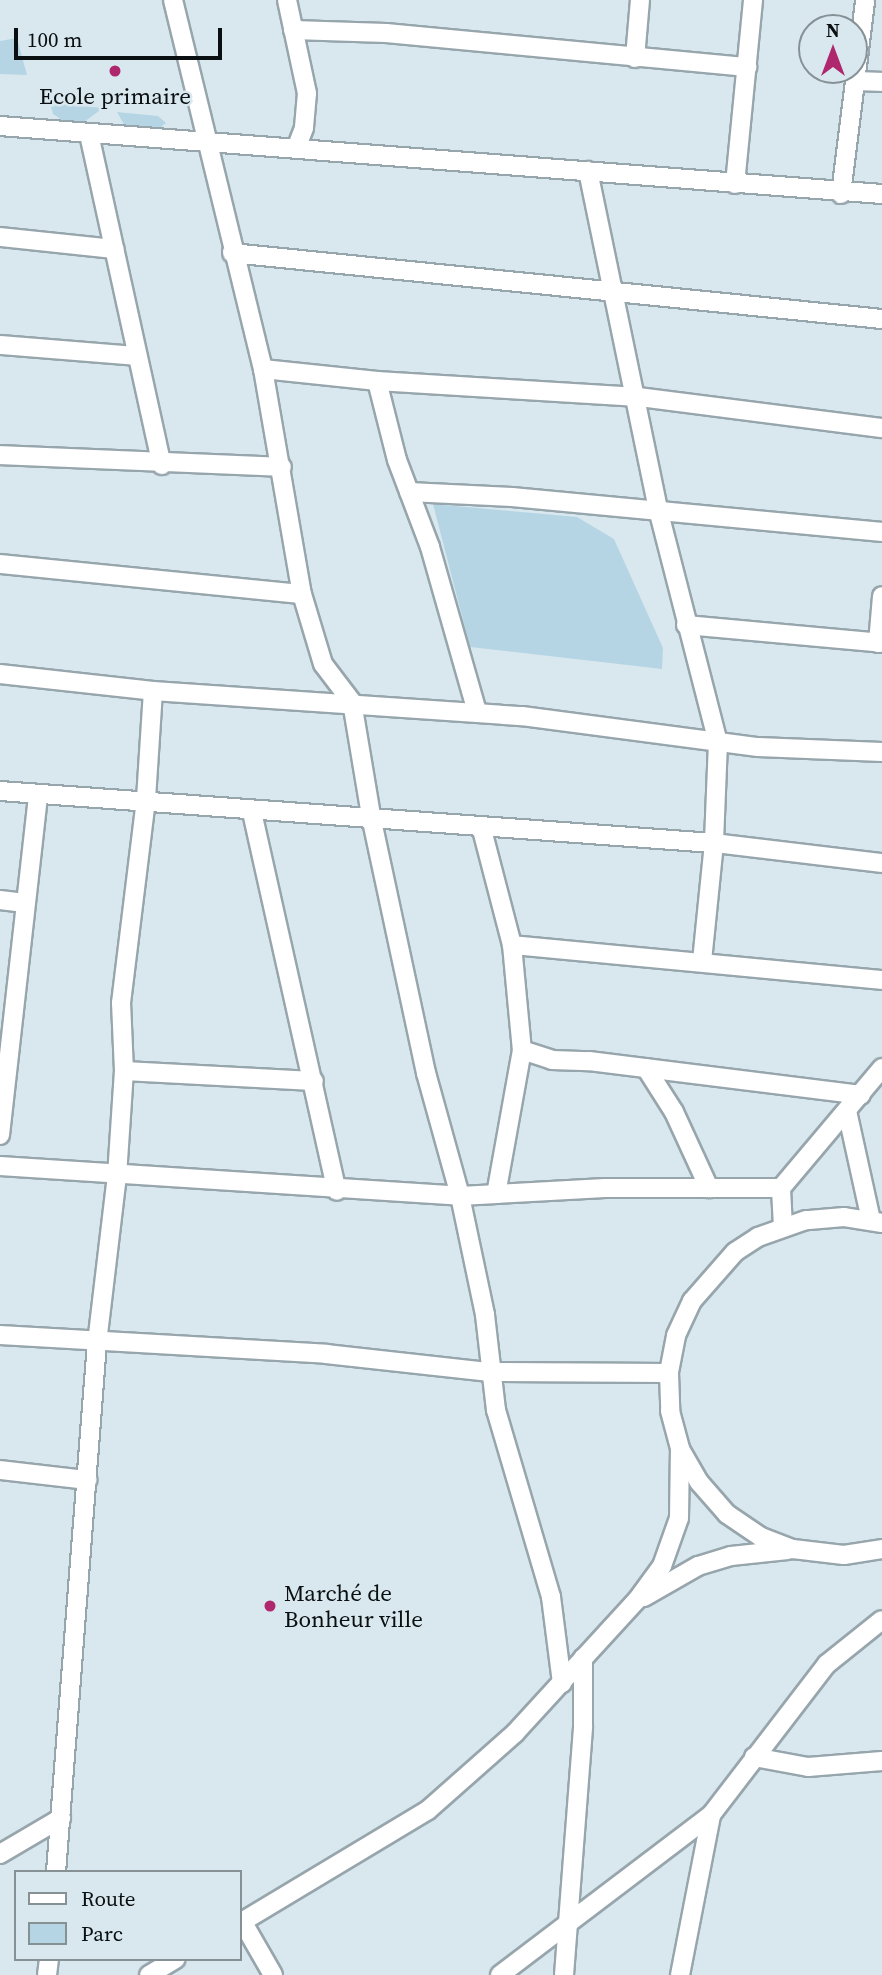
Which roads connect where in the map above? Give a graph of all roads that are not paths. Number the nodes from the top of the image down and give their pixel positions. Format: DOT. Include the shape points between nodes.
graph roads {
  1 [pos="173,0"];
  2 [pos="287,0"];
  3 [pos="640,0"];
  4 [pos="753,0"];
  5 [pos="293,30"];
  6 [pos="635,58"];
  7 [pos="747,67"];
  8 [pos="857,84"];
  9 [pos="0,126"];
  10 [pos="89,134"];
  11 [pos="209,142"];
  12 [pos="296,149"];
  13 [pos="588,171"];
  14 [pos="735,184"];
  15 [pos="841,194"];
  16 [pos="882,194"];
  17 [pos="0,237"];
  18 [pos="114,249"];
  19 [pos="232,253"];
  20 [pos="616,290"];
  21 [pos="882,319"];
  22 [pos="0,345"];
  23 [pos="136,356"];
  24 [pos="263,369"];
  25 [pos="377,381"];
  26 [pos="639,397"];
  27 [pos="882,428"];
  28 [pos="0,455"];
  29 [pos="162,465"];
  30 [pos="282,467"];
  31 [pos="409,492"];
  32 [pos="659,513"];
  33 [pos="882,532"];
  34 [pos="0,564"];
  35 [pos="303,594"];
  36 [pos="882,596"];
  37 [pos="686,625"];
  38 [pos="880,643"];
  39 [pos="0,674"];
  40 [pos="153,691"];
  41 [pos="352,702"];
  42 [pos="477,712"];
  43 [pos="718,742"];
  44 [pos="882,752"];
  45 [pos="0,790"];
  46 [pos="38,794"];
  47 [pos="146,799"];
  48 [pos="252,811"];
  49 [pos="372,821"];
  50 [pos="481,826"];
  51 [pos="714,843"];
  52 [pos="882,863"];
  53 [pos="0,900"];
  54 [pos="25,903"];
  55 [pos="512,944"];
  56 [pos="702,961"];
  57 [pos="882,980"];
  58 [pos="522,1050"];
  59 [pos="4,1058"];
  60 [pos="646,1068"];
  61 [pos="882,1068"];
  62 [pos="124,1071"];
  63 [pos="314,1081"];
  64 [pos="861,1095"];
  65 [pos="847,1111"];
  66 [pos="0,1135"];
  67 [pos="0,1166"];
  68 [pos="117,1176"];
  69 [pos="709,1188"];
  70 [pos="781,1188"];
  71 [pos="337,1191"];
  72 [pos="496,1194"];
  73 [pos="460,1196"];
  74 [pos="877,1222"];
  75 [pos="783,1227"];
  76 [pos="4,1334"];
  77 [pos="97,1343"];
  78 [pos="490,1372"];
  79 [pos="669,1373"];
  80 [pos="680,1448"];
  81 [pos="0,1470"];
  82 [pos="87,1480"];
  83 [pos="793,1549"];
  84 [pos="882,1549"];
  85 [pos="638,1601"];
  86 [pos="882,1620"];
  87 [pos="583,1658"];
  88 [pos="562,1683"];
  89 [pos="754,1757"];
  90 [pos="882,1761"];
  91 [pos="711,1815"];
  92 [pos="61,1818"];
  93 [pos="0,1854"];
  94 [pos="56,1870"];
  95 [pos="242,1921"];
  96 [pos="242,1924"];
  97 [pos="570,1924"];
  98 [pos="173,1961"];
  99 [pos="149,1975"];
  100 [pos="273,1975"];
  101 [pos="500,1975"];
  102 [pos="564,1975"];
  103 [pos="680,1975"];
  1 -- 11 [label="street"];
  2 -- 5 [label="street"];
  3 -- 6 [label="street"];
  4 -- 7 [label="street"];
  5 -- 6 [label="street" via="386,33"];
  5 -- 12 [label="street" via="307,93 304,128"];
  6 -- 7 [label="street"];
  7 -- 14 [label="street"];
  8 -- 15 [label="street"];
  9 -- 10 [label="street"];
  10 -- 11 [label="street"];
  10 -- 18 [label="street"];
  11 -- 12 [label="street"];
  11 -- 19 [label="street"];
  12 -- 13 [label="street"];
  13 -- 14 [label="street"];
  13 -- 20 [label="street"];
  14 -- 15 [label="street"];
  15 -- 16 [label="street"];
  17 -- 18 [label="street"];
  18 -- 23 [label="street"];
  19 -- 20 [label="street"];
  19 -- 24 [label="street"];
  20 -- 21 [label="street"];
  20 -- 26 [label="street"];
  22 -- 23 [label="street"];
  23 -- 29 [label="street"];
  24 -- 25 [label="street"];
  24 -- 30 [label="street"];
  25 -- 26 [label="street"];
  25 -- 31 [label="street"];
  26 -- 27 [label="street"];
  26 -- 32 [label="street"];
  28 -- 29 [label="street"];
  29 -- 30 [label="street"];
  30 -- 35 [label="street"];
  31 -- 32 [label="street" via="512,497"];
  31 -- 42 [label="street" via="430,547"];
  32 -- 33 [label="street"];
  32 -- 37 [label="street"];
  34 -- 35 [label="street"];
  35 -- 41 [label="street" via="323,664"];
  36 -- 38 [label="street"];
  37 -- 38 [label="street"];
  37 -- 43 [label="street"];
  39 -- 40 [label="street"];
  40 -- 41 [label="street"];
  40 -- 47 [label="street"];
  41 -- 42 [label="street"];
  41 -- 49 [label="street"];
  42 -- 43 [label="street"];
  43 -- 44 [label="street"];
  43 -- 51 [label="street"];
  45 -- 46 [label="street"];
  46 -- 47 [label="street"];
  46 -- 54 [label="street"];
  47 -- 48 [label="street"];
  47 -- 62 [label="street" via="121,1003"];
  48 -- 49 [label="street"];
  48 -- 63 [label="street"];
  49 -- 50 [label="street"];
  49 -- 73 [label="street" via="426,1073"];
  50 -- 51 [label="street"];
  50 -- 55 [label="street"];
  51 -- 52 [label="street"];
  51 -- 56 [label="street"];
  53 -- 54 [label="street"];
  54 -- 59 [label="street"];
  55 -- 56 [label="street"];
  55 -- 58 [label="street"];
  56 -- 57 [label="street"];
  58 -- 60 [label="street" via="552,1060"];
  58 -- 72 [label="street"];
  59 -- 66 [label="street"];
  60 -- 64 [label="street"];
  60 -- 69 [label="street" via="674,1112"];
  61 -- 64 [label="street"];
  62 -- 63 [label="street"];
  62 -- 68 [label="street"];
  63 -- 71 [label="street"];
  64 -- 65 [label="street"];
  65 -- 70 [label="street"];
  65 -- 74 [label="street"];
  67 -- 68 [label="street"];
  68 -- 71 [label="street"];
  68 -- 77 [label="street"];
  69 -- 70 [label="street"];
  69 -- 72 [label="street"];
  70 -- 75 [label="street"];
  71 -- 73 [label="street"];
  72 -- 73 [label="street"];
  73 -- 78 [label="street" via="488,1331"];
  74 -- 75 [label="street" via="816,1219"];
  75 -- 79 [label="street" via="758,1237 715,1270 687,1312"];
  76 -- 77 [label="street"];
  77 -- 78 [label="street" via="326,1354"];
  77 -- 82 [label="street"];
  78 -- 79 [label="street"];
  78 -- 88 [label="street" via="496,1410 551,1597"];
  79 -- 80 [label="street" via="670,1411"];
  80 -- 83 [label="street" via="699,1482 727,1514 761,1537"];
  80 -- 85 [label="street" via="679,1518 662,1566"];
  81 -- 82 [label="street"];
  82 -- 92 [label="street"];
  83 -- 84 [label="street" via="844,1555"];
  83 -- 85 [label="street" via="731,1556 698,1566"];
  85 -- 87 [label="street"];
  86 -- 89 [label="street" via="827,1664"];
  87 -- 88 [label="street"];
  87 -- 97 [label="street"];
  88 -- 95 [label="street" via="497,1751 428,1810"];
  89 -- 90 [label="street" via="808,1766"];
  89 -- 91 [label="street"];
  91 -- 97 [label="street"];
  91 -- 103 [label="street"];
  92 -- 93 [label="street"];
  92 -- 94 [label="street"];
  96 -- 100 [label="street"];
  97 -- 101 [label="street"];
  97 -- 102 [label="street"];
  98 -- 99 [label="street"];
}
